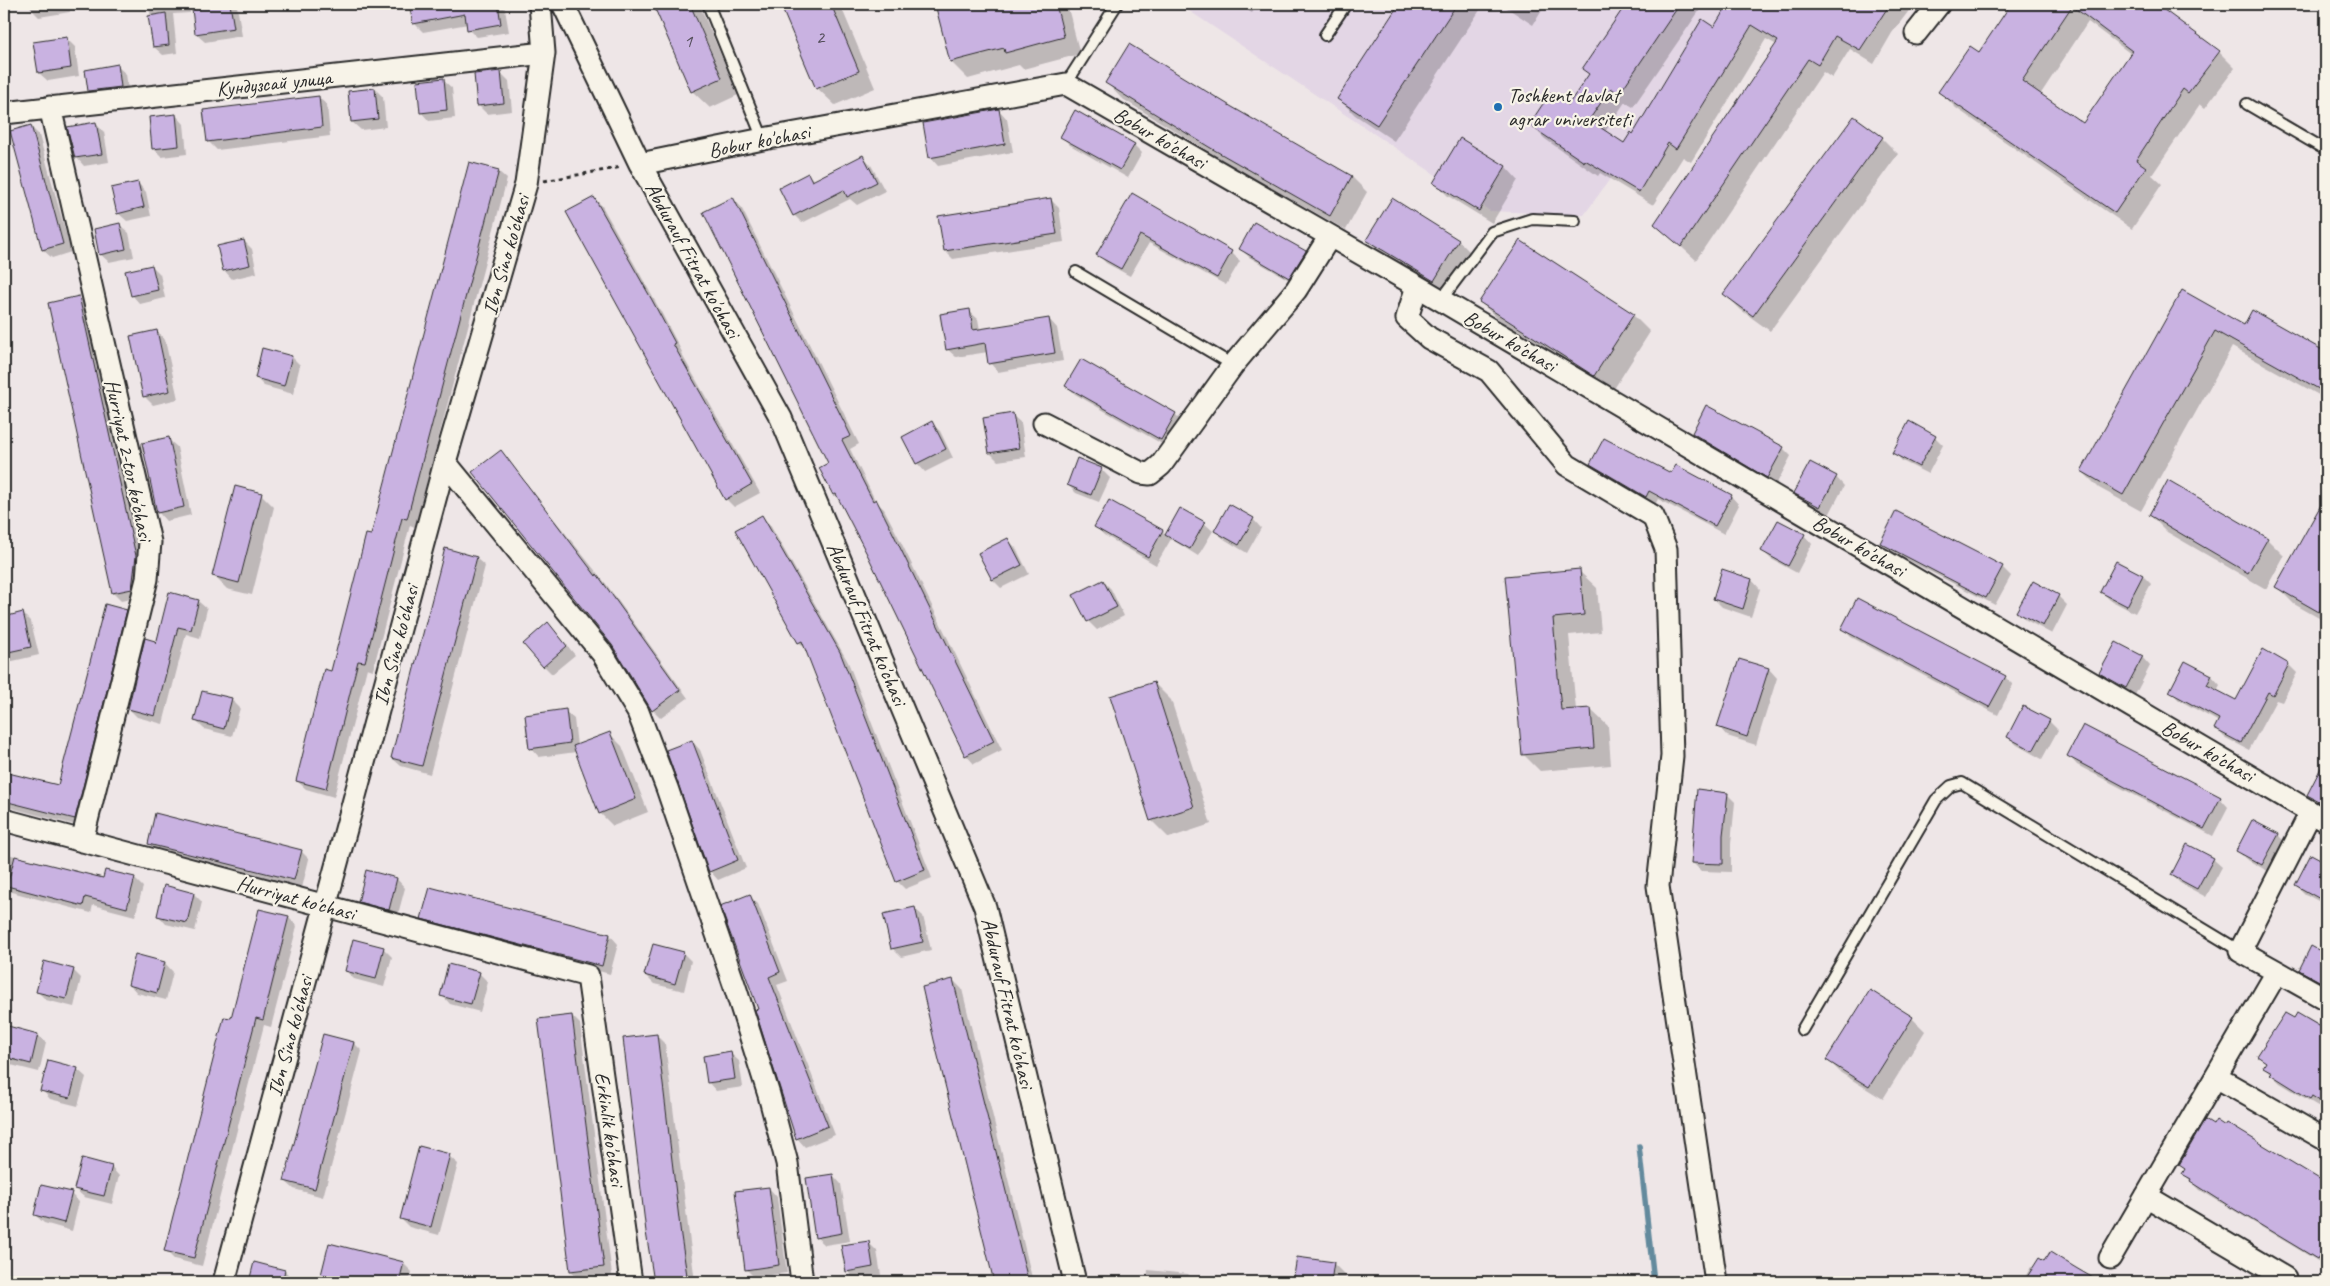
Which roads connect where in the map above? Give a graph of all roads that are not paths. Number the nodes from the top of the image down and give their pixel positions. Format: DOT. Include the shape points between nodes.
graph roads {
  1 [pos="540,4"];
  2 [pos="563,4"];
  3 [pos="708,4"];
  4 [pos="1118,4"];
  5 [pos="1346,4"];
  6 [pos="1940,4"];
  7 [pos="1916,33"];
  8 [pos="1325,35"];
  9 [pos="544,54"];
  10 [pos="1066,84"];
  11 [pos="2247,104"];
  12 [pos="50,106"];
  13 [pos="4,113"];
  14 [pos="763,139"];
  15 [pos="2326,150"];
  16 [pos="640,164"];
  17 [pos="1575,221"];
  18 [pos="1330,236"];
  19 [pos="1076,272"];
  20 [pos="1417,286"];
  21 [pos="1441,300"];
  22 [pos="1233,365"];
  23 [pos="1044,423"];
  24 [pos="445,462"];
  25 [pos="2319,816"];
  26 [pos="4,820"];
  27 [pos="82,841"];
  28 [pos="325,906"];
  29 [pos="2240,951"];
  30 [pos="2278,972"];
  31 [pos="588,976"];
  32 [pos="2326,999"];
  33 [pos="1802,1030"];
  34 [pos="2216,1077"];
  35 [pos="2326,1140"];
  36 [pos="2146,1196"];
  37 [pos="2110,1258"];
  38 [pos="2286,1278"];
  39 [pos="224,1282"];
  40 [pos="631,1282"];
  41 [pos="802,1282"];
  42 [pos="1074,1282"];
  43 [pos="1716,1282"];
  1 -- 9 [label="street, Ibn Sino ko'chasi"];
  2 -- 16 [label="street, Abdurauf Fitrat ko'chasi"];
  3 -- 14 [label="lane"];
  4 -- 10 [label="lane"];
  5 -- 8 [label="lane"];
  6 -- 7 [label="street"];
  9 -- 12 [label="street, Кундузсай улица"];
  9 -- 24 [label="street, Ibn Sino ko'chasi" via="526,184"];
  10 -- 14 [label="street, Bobur ko'chasi"];
  10 -- 18 [label="street, Bobur ko'chasi"];
  11 -- 15 [label="lane"];
  12 -- 13 [label="street, Кундузсай улица"];
  12 -- 27 [label="street, Hurriyat 2-tor ko'chasi" via="150,542 147,579"];
  14 -- 16 [label="street, Bobur ko'chasi"];
  16 -- 42 [label="street, Abdurauf Fitrat ko'chasi" via="781,418 985,907"];
  17 -- 21 [label="lane" via="1532,220 1492,232"];
  18 -- 20 [label="street, Bobur ko'chasi"];
  18 -- 22 [label="street" via="1296,290"];
  19 -- 22 [label="lane"];
  20 -- 21 [label="street, Bobur ko'chasi"];
  20 -- 43 [label="street" via="1407,318 1429,338 1489,370 1567,465 1653,516 1666,549 1672,756 1658,886"];
  21 -- 25 [label="street, Bobur ko'chasi"];
  22 -- 23 [label="street" via="1162,465 1150,474 1140,473"];
  24 -- 28 [label="street, Ibn Sino ko'chasi"];
  24 -- 41 [label="street" via="602,653 638,712 670,797 770,1095 787,1163"];
  25 -- 29 [label="street"];
  26 -- 27 [label="street, Hurriyat ko'chasi"];
  27 -- 28 [label="street, Hurriyat ko'chasi"];
  28 -- 31 [label="street, Hurriyat ko'chasi"];
  28 -- 39 [label="street, Ibn Sino ko'chasi"];
  29 -- 30 [label="street"];
  29 -- 33 [label="lane" via="1962,784 1950,786 1936,800"];
  30 -- 32 [label="street"];
  30 -- 34 [label="street"];
  31 -- 40 [label="street, Erkinlik ko'chasi"];
  34 -- 35 [label="street"];
  34 -- 36 [label="street"];
  36 -- 37 [label="street"];
  36 -- 38 [label="street"];
}
